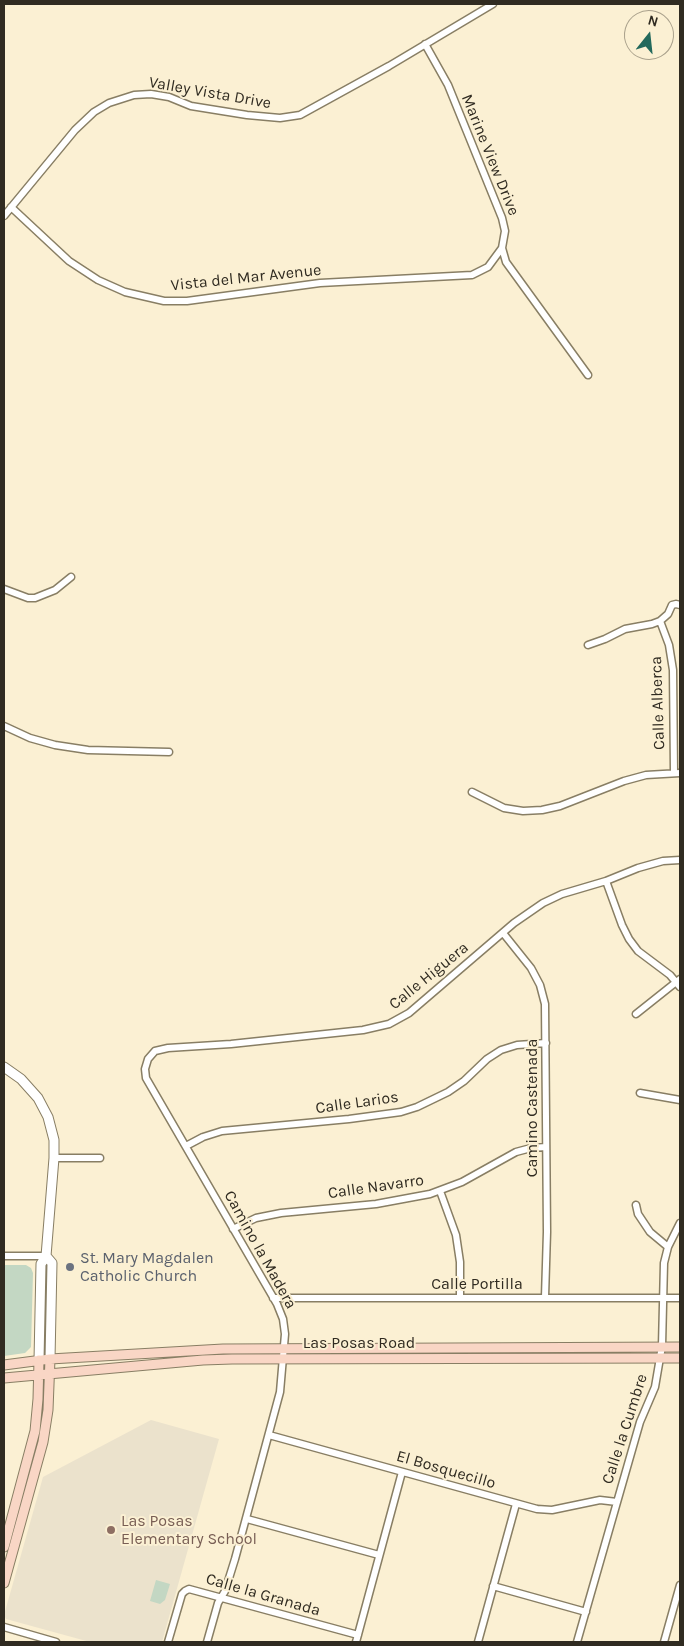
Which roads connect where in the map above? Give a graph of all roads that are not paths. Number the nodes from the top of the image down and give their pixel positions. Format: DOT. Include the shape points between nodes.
graph roads {
  1 [pos="493,4"];
  2 [pos="426,44"];
  3 [pos="11,207"];
  4 [pos="4,216"];
  5 [pos="502,248"];
  6 [pos="588,375"];
  7 [pos="71,577"];
  8 [pos="4,589"];
  9 [pos="680,605"];
  10 [pos="660,621"];
  11 [pos="588,646"];
  12 [pos="4,726"];
  13 [pos="169,752"];
  14 [pos="677,773"];
  15 [pos="472,792"];
  16 [pos="680,860"];
  17 [pos="606,881"];
  18 [pos="503,932"];
  19 [pos="679,983"];
  20 [pos="636,1014"];
  21 [pos="546,1043"];
  22 [pos="148,1059"];
  23 [pos="4,1067"];
  24 [pos="640,1093"];
  25 [pos="680,1100"];
  26 [pos="186,1146"];
  27 [pos="546,1147"];
  28 [pos="54,1158"];
  29 [pos="100,1158"];
  30 [pos="440,1191"];
  31 [pos="636,1205"];
  32 [pos="680,1223"];
  33 [pos="232,1229"];
  34 [pos="668,1247"];
  35 [pos="4,1256"];
  36 [pos="46,1256"];
  37 [pos="545,1297"];
  38 [pos="273,1298"];
  39 [pos="460,1298"];
  40 [pos="663,1298"];
  41 [pos="680,1298"];
  42 [pos="662,1346"];
  43 [pos="680,1347"];
  44 [pos="284,1348"];
  45 [pos="284,1358"];
  46 [pos="661,1358"];
  47 [pos="680,1358"];
  48 [pos="50,1359"];
  49 [pos="39,1360"];
  50 [pos="4,1365"];
  51 [pos="39,1374"];
  52 [pos="50,1374"];
  53 [pos="4,1378"];
  54 [pos="269,1435"];
  55 [pos="402,1472"];
  56 [pos="616,1502"];
  57 [pos="516,1504"];
  58 [pos="247,1519"];
  59 [pos="4,1547"];
  60 [pos="379,1555"];
  61 [pos="4,1583"];
  62 [pos="680,1585"];
  63 [pos="493,1586"];
  64 [pos="222,1598"];
  65 [pos="586,1612"];
  66 [pos="4,1627"];
  67 [pos="358,1635"];
  68 [pos="38,1640"];
  69 [pos="56,1642"];
  70 [pos="168,1642"];
  71 [pos="207,1642"];
  72 [pos="356,1642"];
  73 [pos="478,1642"];
  74 [pos="577,1642"];
  75 [pos="664,1642"];
  1 -- 2 [label="street, Valley Vista Drive"];
  2 -- 3 [label="street, Valley Vista Drive" via="318,106 290,117 238,114 191,106 151,94 117,99 94,112 75,130"];
  2 -- 5 [label="street, Marine View Drive" via="448,85 502,218"];
  3 -- 4 [label="street, Valley Vista Drive"];
  3 -- 5 [label="street, Vista del Mar Avenue" via="69,261 98,280 125,292 187,302 320,283 472,275 488,267"];
  5 -- 6 [label="street, Marine View Drive" via="510,268"];
  7 -- 8 [label="street" via="55,590 35,598"];
  9 -- 10 [label="street" via="674,604"];
  10 -- 11 [label="street" via="625,629"];
  10 -- 14 [label="street, Calle Alberca" via="670,645 673,670"];
  12 -- 13 [label="street" via="55,745 88,750"];
  14 -- 15 [label="street" via="646,775 624,781 542,810 504,808"];
  16 -- 17 [label="street, Calle Higuera" via="652,864"];
  17 -- 18 [label="street, Calle Higuera" via="553,898"];
  17 -- 19 [label="street" via="629,939 644,956"];
  18 -- 21 [label="street, Camino Castenada" via="526,960 540,985 545,1004"];
  18 -- 22 [label="street, Calle Higuera" via="409,1013 388,1024 363,1030 168,1048 155,1052"];
  19 -- 20 [label="street"];
  21 -- 26 [label="street, Calle Larios" via="501,1050 448,1092 401,1112 222,1131"];
  21 -- 27 [label="street, Camino Castenada"];
  22 -- 26 [label="street, Camino la Madera" via="146,1078"];
  23 -- 28 [label="street" via="25,1082 41,1102 52,1131"];
  24 -- 25 [label="street"];
  26 -- 33 [label="street, Camino la Madera"];
  27 -- 30 [label="street, Calle Navarro" via="516,1152"];
  27 -- 37 [label="street, Camino Castenada"];
  28 -- 29 [label="street"];
  28 -- 36 [label="street"];
  30 -- 33 [label="street, Calle Navarro" via="376,1204 267,1215"];
  30 -- 39 [label="street" via="456,1235"];
  31 -- 34 [label="street" via="650,1232"];
  32 -- 34 [label="street, Calle la Cumbre"];
  33 -- 38 [label="street, Camino la Madera"];
  34 -- 40 [label="street, Calle la Cumbre"];
  35 -- 36 [label="street"];
  36 -- 48 [label="street" via="52,1264"];
  36 -- 49 [label="street" via="41,1264"];
  37 -- 39 [label="street, Calle Portilla"];
  37 -- 40 [label="street, Calle Portilla"];
  38 -- 39 [label="street, Calle Portilla"];
  38 -- 44 [label="street, Camino la Madera" via="283,1319"];
  40 -- 41 [label="street, Calle Portilla"];
  40 -- 42 [label="street, Calle la Cumbre"];
  42 -- 43 [label="main road, Las Posas Road"];
  42 -- 44 [label="main road, Las Posas Road"];
  42 -- 46 [label="street, Calle la Cumbre"];
  44 -- 45 [label="street, Camino la Madera"];
  44 -- 48 [label="main road, Las Posas Road"];
  45 -- 46 [label="main road, Las Posas Road"];
  45 -- 52 [label="main road, Las Posas Road" via="203,1360"];
  45 -- 54 [label="street, Camino la Madera" via="280,1392"];
  46 -- 47 [label="main road, Las Posas Road"];
  46 -- 56 [label="street, Calle la Cumbre" via="655,1387"];
  48 -- 49 [label="main road, Las Posas Road"];
  48 -- 52 [label="main road"];
  49 -- 50 [label="main road, Las Posas Road"];
  49 -- 51 [label="main road"];
  51 -- 52 [label="main road, Las Posas Road"];
  51 -- 53 [label="main road, Las Posas Road"];
  51 -- 59 [label="main road" via="33,1441"];
  52 -- 61 [label="main road" via="43,1442"];
  54 -- 55 [label="street, El Bosquecillo"];
  54 -- 58 [label="street, Camino la Madera"];
  55 -- 57 [label="street, El Bosquecillo"];
  55 -- 60 [label="street"];
  56 -- 57 [label="street, El Bosquecillo" via="600,1500 552,1510"];
  56 -- 65 [label="street, Calle la Cumbre"];
  57 -- 63 [label="street"];
  58 -- 60 [label="street"];
  58 -- 64 [label="street, Camino la Madera"];
  60 -- 67 [label="street"];
  62 -- 75 [label="street"];
  63 -- 65 [label="street"];
  63 -- 73 [label="street"];
  64 -- 67 [label="street, Calle la Granada"];
  64 -- 70 [label="street, Calle la Granada" via="194,1589 185,1591"];
  64 -- 71 [label="street, Camino la Madera"];
  65 -- 74 [label="street, Calle la Cumbre"];
  66 -- 68 [label="street"];
  67 -- 72 [label="street"];
  68 -- 69 [label="street"];
}
